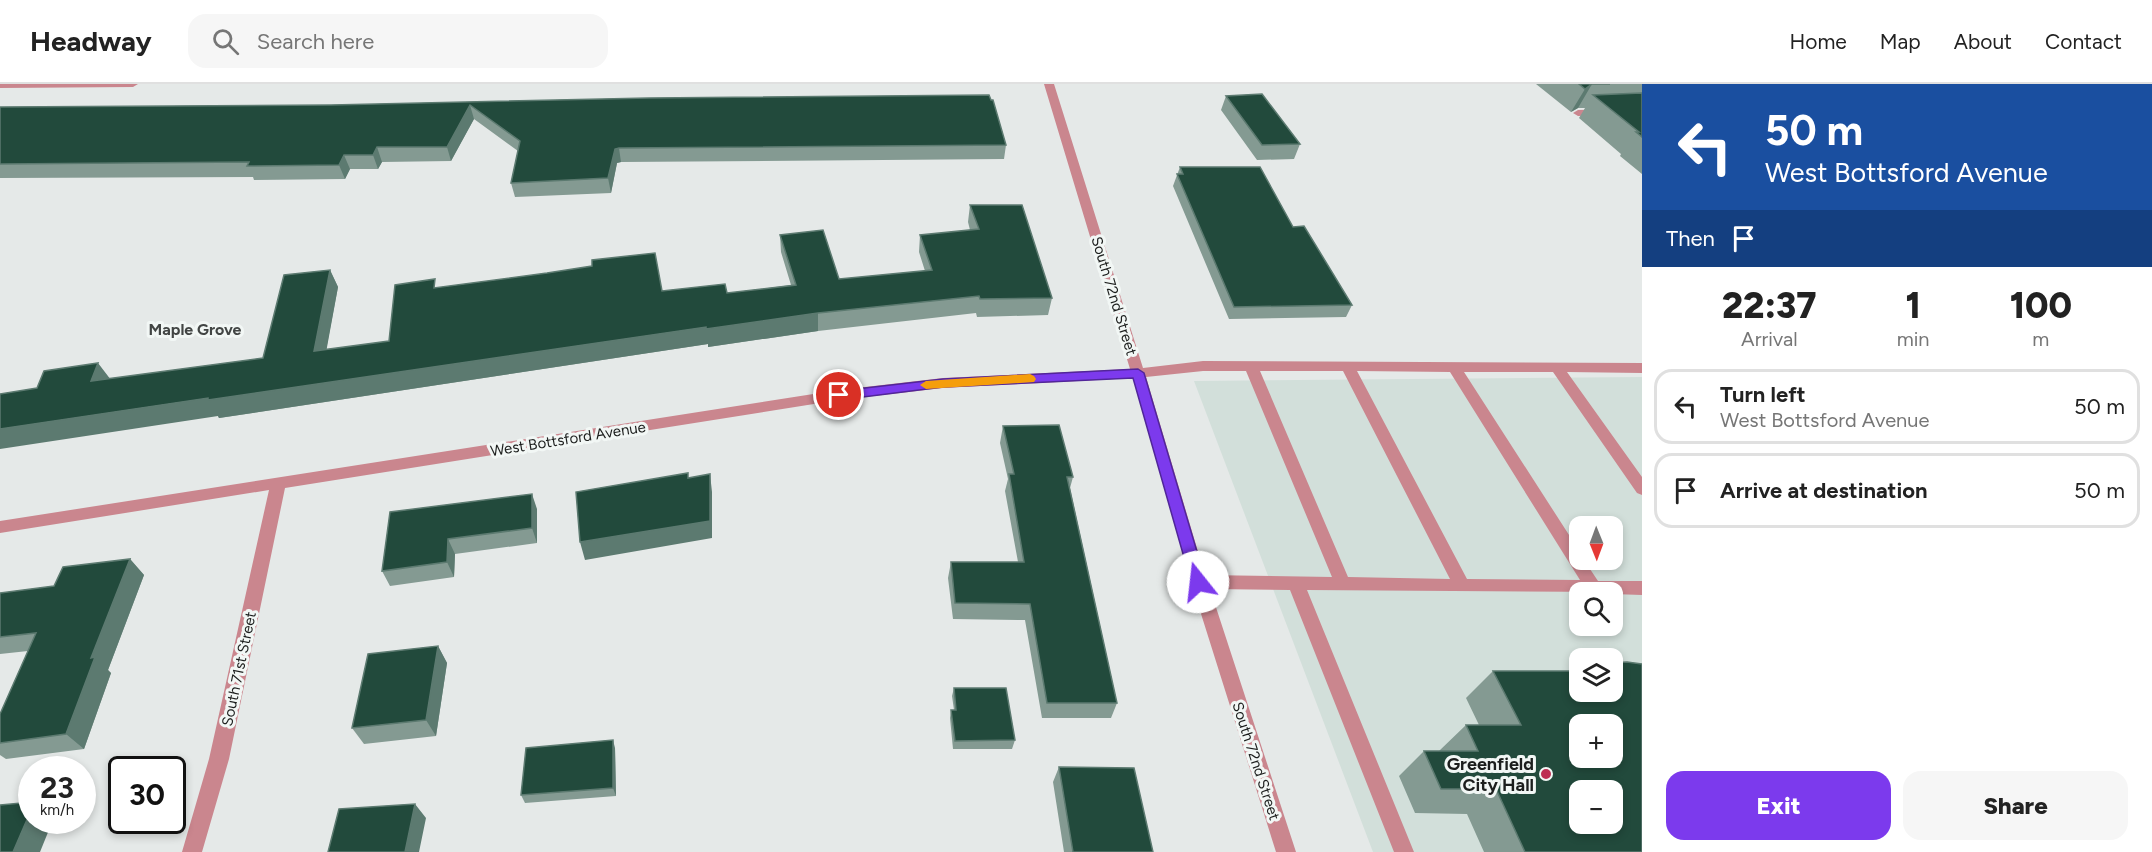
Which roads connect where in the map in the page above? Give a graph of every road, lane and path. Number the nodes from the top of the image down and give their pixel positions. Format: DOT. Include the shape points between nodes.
graph roads {
  1 [pos="132,84"];
  2 [pos="1049,84"];
  3 [pos="0,85"];
  4 [pos="1642,111"];
  5 [pos="1578,113"];
  6 [pos="1251,366"];
  7 [pos="1347,366"];
  8 [pos="1454,367"];
  9 [pos="1556,367"];
  10 [pos="1642,368"];
  11 [pos="1138,373"];
  12 [pos="278,485"];
  13 [pos="1642,489"];
  14 [pos="0,527"];
  15 [pos="1198,582"];
  16 [pos="1590,582"];
  17 [pos="1296,583"];
  18 [pos="1343,584"];
  19 [pos="1462,585"];
  20 [pos="1569,587"];
  21 [pos="1623,588"];
  22 [pos="1642,588"];
  23 [pos="192,852"];
  24 [pos="1286,852"];
  25 [pos="1404,852"];
  1 -- 3 [label="street"];
  2 -- 11 [label="street, South 72nd Street"];
  4 -- 5 [label="street"];
  6 -- 7 [label="street, West Bottsford Avenue"];
  6 -- 11 [label="street, West Bottsford Avenue"];
  6 -- 18 [label="street"];
  7 -- 8 [label="street, West Bottsford Avenue"];
  7 -- 19 [label="street"];
  8 -- 9 [label="street, West Bottsford Avenue"];
  8 -- 16 [label="street"];
  9 -- 10 [label="street, West Bottsford Avenue"];
  9 -- 13 [label="street"];
  11 -- 12 [label="street, West Bottsford Avenue" via="943,383 839,395"];
  11 -- 15 [label="street, South 72nd Street"];
  12 -- 14 [label="street, West Bottsford Avenue"];
  12 -- 23 [label="street, South 71st Street" via="219,759"];
  15 -- 17 [label="street"];
  15 -- 24 [label="street, South 72nd Street"];
  17 -- 18 [label="street"];
  17 -- 25 [label="street"];
  18 -- 19 [label="street"];
  19 -- 20 [label="street"];
  21 -- 22 [label="street"];
}
